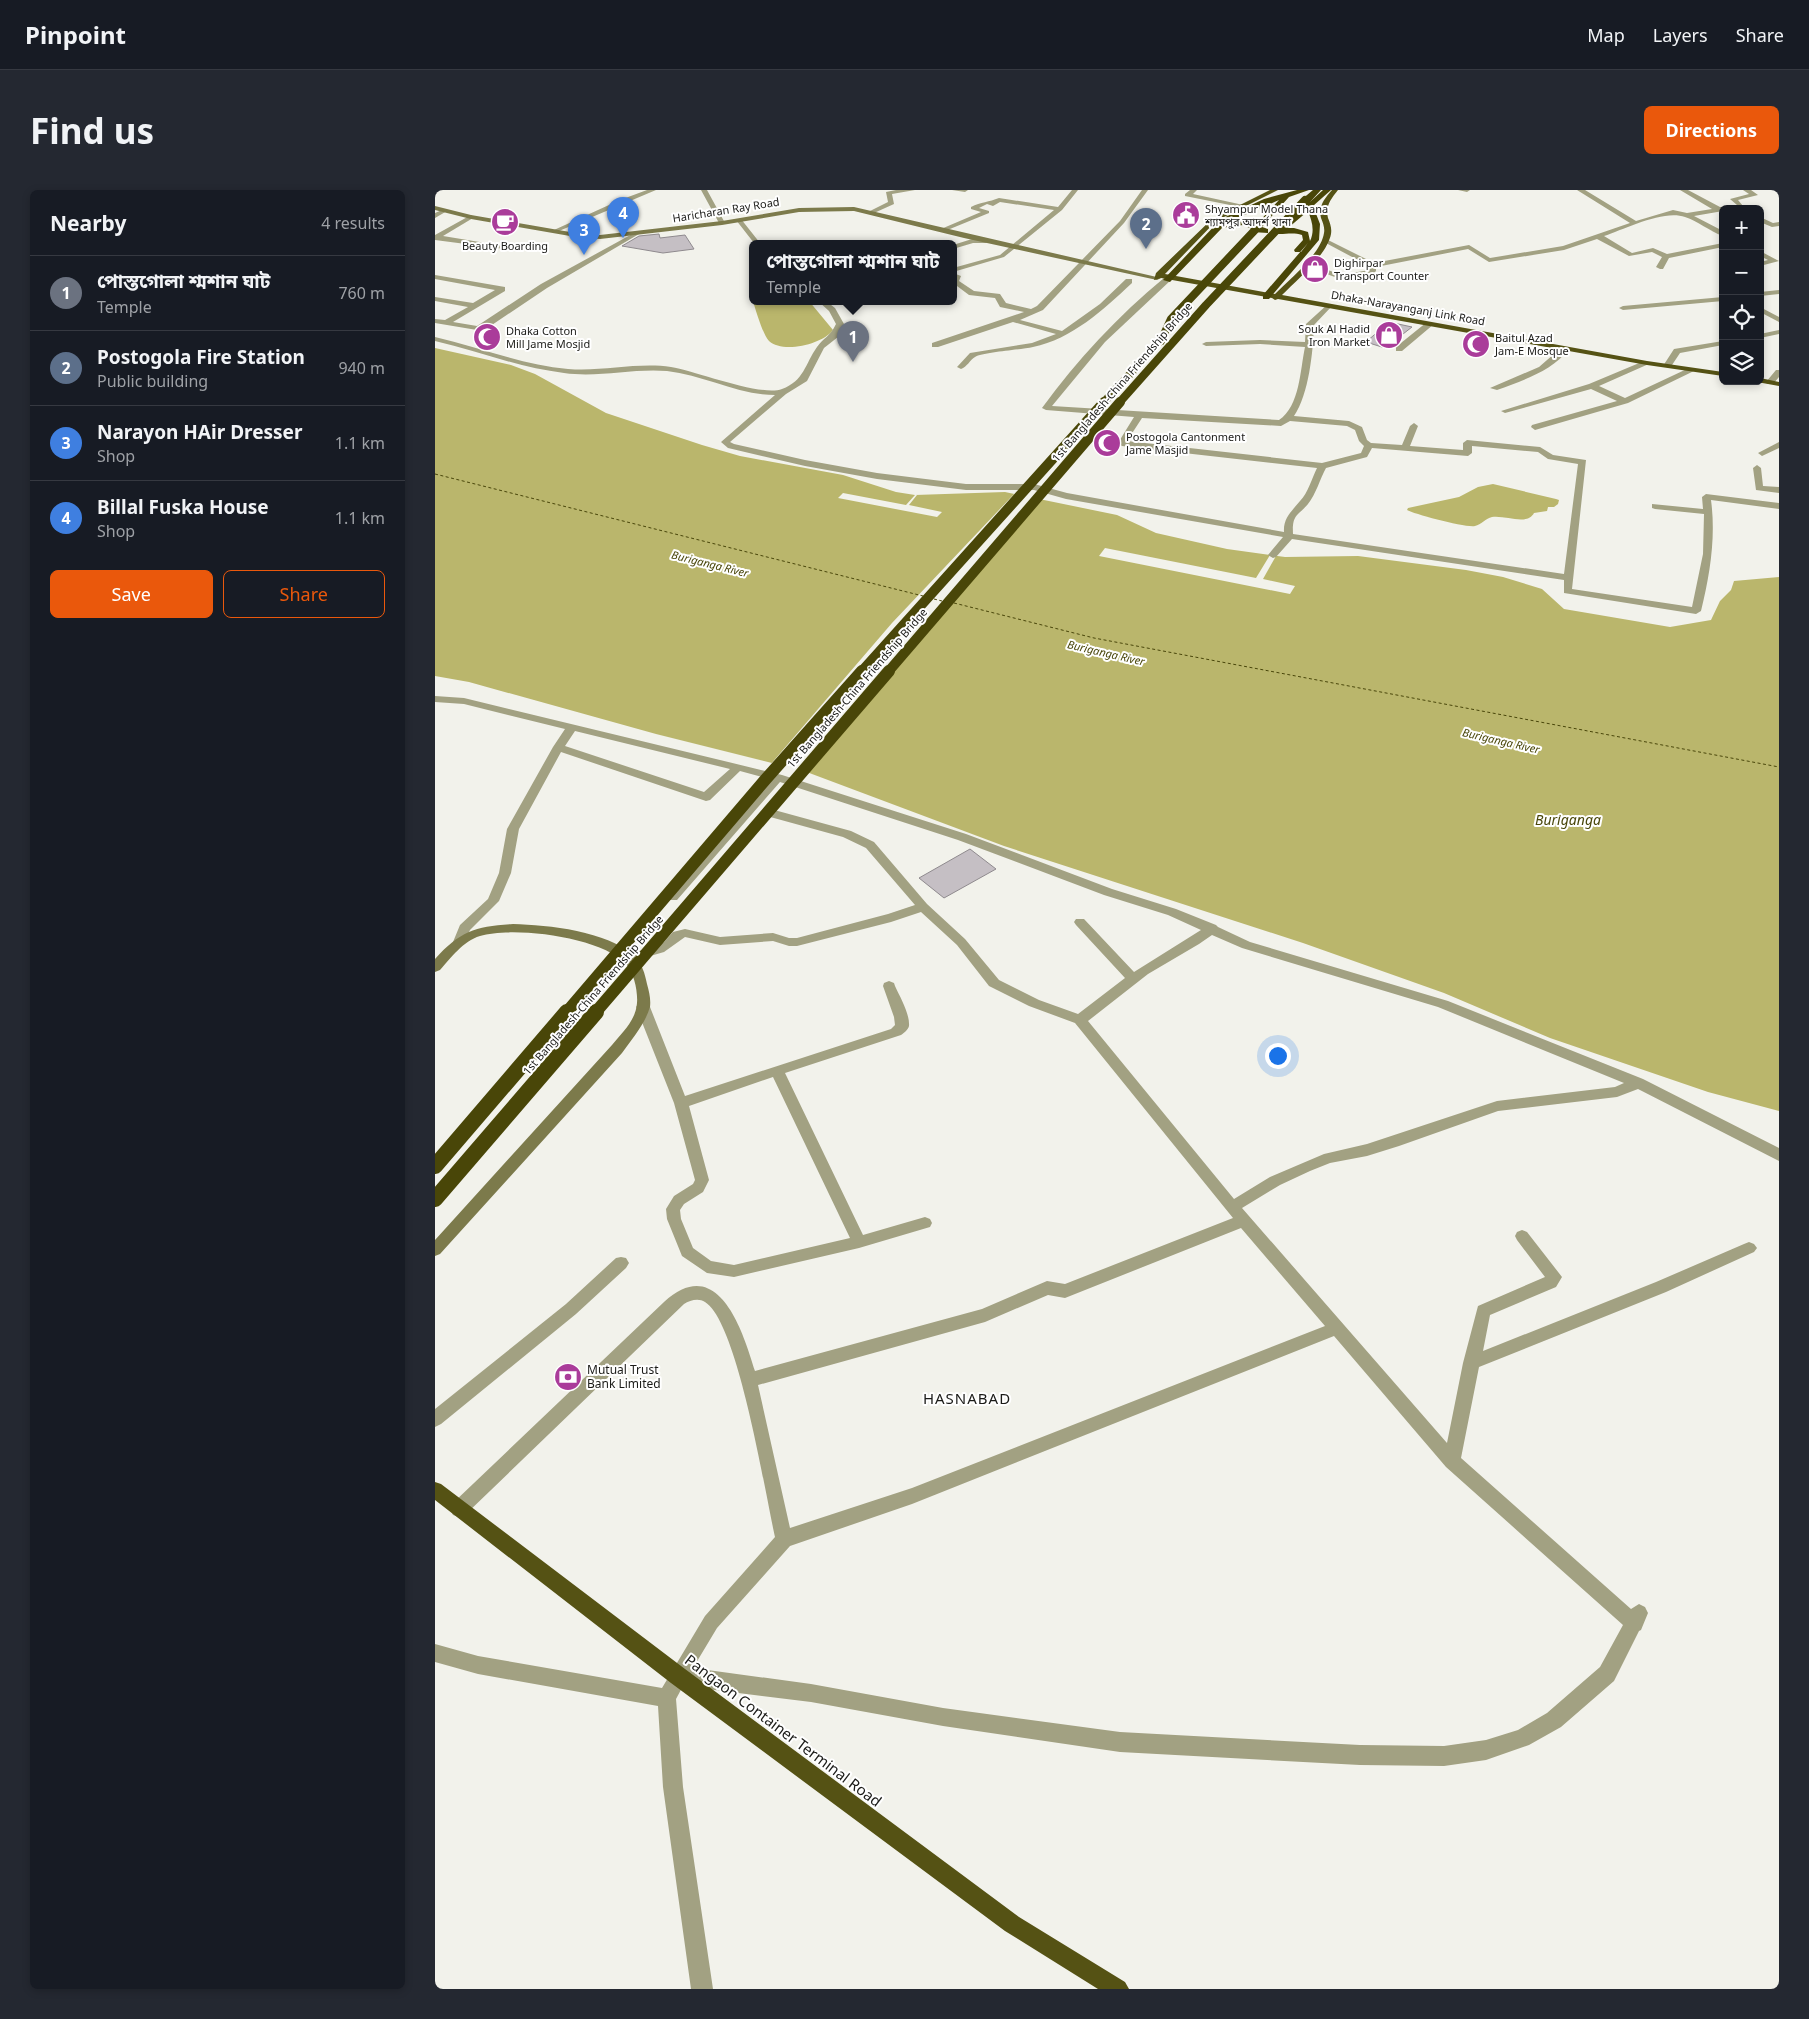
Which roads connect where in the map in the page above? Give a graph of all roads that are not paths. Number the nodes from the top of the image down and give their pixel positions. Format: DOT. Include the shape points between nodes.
graph roads {
  1 [pos="653,190"];
  2 [pos="704,190"];
  3 [pos="912,190"];
  4 [pos="955,190"];
  5 [pos="965,190"];
  6 [pos="1075,190"];
  7 [pos="1145,190"];
  8 [pos="1194,190"];
  9 [pos="1275,190"];
  10 [pos="1317,190"];
  11 [pos="1327,190"];
  12 [pos="1335,190"];
  13 [pos="1461,190"];
  14 [pos="1467,190"];
  15 [pos="1580,190"];
  16 [pos="1683,190"];
  17 [pos="1748,190"];
  18 [pos="1290,192"];
  19 [pos="1306,196"];
  20 [pos="1740,205"];
  21 [pos="1245,206"];
  22 [pos="435,208"];
  23 [pos="1060,209"];
  24 [pos="1718,209"];
  25 [pos="444,211"];
  26 [pos="872,212"];
  27 [pos="1687,215"];
  28 [pos="435,216"];
  29 [pos="471,217"];
  30 [pos="739,220"];
  31 [pos="722,223"];
  32 [pos="1635,223"];
  33 [pos="1775,224"];
  34 [pos="557,230"];
  35 [pos="943,230"];
  36 [pos="1269,230"];
  37 [pos="1779,230"];
  38 [pos="1719,232"];
  39 [pos="636,234"];
  40 [pos="1598,236"];
  41 [pos="436,237"];
  42 [pos="755,240"];
  43 [pos="986,241"];
  44 [pos="1326,241"];
  45 [pos="957,246"];
  46 [pos="1017,246"];
  47 [pos="1719,246"];
  48 [pos="509,249"];
  49 [pos="1666,256"];
  50 [pos="1764,256"];
  51 [pos="1084,262"];
  52 [pos="1777,262"];
  53 [pos="1764,264"];
  54 [pos="1307,265"];
  55 [pos="1373,265"];
  56 [pos="1659,267"];
  57 [pos="957,269"];
  58 [pos="435,277"];
  59 [pos="1167,278"];
  60 [pos="1129,281"];
  61 [pos="957,282"];
  62 [pos="1779,292"];
  63 [pos="1764,294"];
  64 [pos="1267,295"];
  65 [pos="435,299"];
  66 [pos="1719,299"];
  67 [pos="826,305"];
  68 [pos="476,306"];
  69 [pos="1328,306"];
  70 [pos="1623,308"];
  71 [pos="1764,311"];
  72 [pos="1032,312"];
  73 [pos="1013,320"];
  74 [pos="1779,320"];
  75 [pos="435,321"];
  76 [pos="446,323"];
  77 [pos="1430,324"];
  78 [pos="479,328"];
  79 [pos="1779,332"];
  80 [pos="472,334"];
  81 [pos="1063,334"];
  82 [pos="1764,335"];
  83 [pos="435,339"];
  84 [pos="1166,342"];
  85 [pos="1205,344"];
  86 [pos="1719,344"];
  87 [pos="935,345"];
  88 [pos="1309,345"];
  89 [pos="1399,349"];
  90 [pos="1565,349"];
  91 [pos="1647,363"];
  92 [pos="1667,366"];
  93 [pos="961,367"];
  94 [pos="1692,370"];
  95 [pos="1779,372"];
  96 [pos="1719,373"];
  97 [pos="1775,383"];
  98 [pos="1592,386"];
  99 [pos="1494,388"];
  100 [pos="783,392"];
  101 [pos="1625,401"];
  102 [pos="1505,410"];
  103 [pos="1140,415"];
  104 [pos="1288,418"];
  105 [pos="1414,426"];
  106 [pos="1535,427"];
  107 [pos="1369,445"];
  108 [pos="1779,445"];
  109 [pos="1405,447"];
  110 [pos="1762,453"];
  111 [pos="1322,466"];
  112 [pos="1757,468"];
  113 [pos="1779,490"];
  114 [pos="1655,506"];
  115 [pos="1779,506"];
  116 [pos="1709,512"];
  117 [pos="1289,536"];
  118 [pos="1273,555"];
  119 [pos="1569,578"];
  120 [pos="435,698"];
  121 [pos="572,726"];
  122 [pos="558,747"];
  123 [pos="739,767"];
  124 [pos="778,777"];
  125 [pos="767,812"];
  126 [pos="923,907"];
  127 [pos="1080,922"];
  128 [pos="1212,928"];
  129 [pos="459,942"];
  130 [pos="626,956"];
  131 [pos="435,968"];
  132 [pos="1133,979"];
  133 [pos="889,986"];
  134 [pos="643,1007"];
  135 [pos="1080,1020"];
  136 [pos="777,1070"];
  137 [pos="1638,1083"];
  138 [pos="681,1103"];
  139 [pos="1779,1155"];
  140 [pos="435,1166"];
  141 [pos="435,1198"];
  142 [pos="1238,1213"];
  143 [pos="925,1223"];
  144 [pos="1522,1236"];
  145 [pos="859,1242"];
  146 [pos="1749,1248"];
  147 [pos="435,1250"];
  148 [pos="621,1263"];
  149 [pos="1338,1328"];
  150 [pos="1471,1363"];
  151 [pos="749,1380"];
  152 [pos="435,1419"];
  153 [pos="1452,1461"];
  154 [pos="435,1490"];
  155 [pos="459,1509"];
  156 [pos="785,1539"];
  157 [pos="435,1654"];
  158 [pos="678,1676"];
  159 [pos="667,1698"];
  160 [pos="703,1989"];
  161 [pos="1118,1989"];
  1 -- 34 [label="street"];
  2 -- 31 [label="street"];
  3 -- 26 [label="street" via="888,193 892,203"];
  4 -- 5 [label="street"];
  6 -- 23 [label="street"];
  7 -- 51 [label="street" via="1122,222"];
  8 -- 21 [label="street" via="1187,195"];
  9 -- 21 [label="highway"];
  10 -- 19 [label="highway"];
  11 -- 19 [label="highway"];
  12 -- 44 [label="highway" via="1323,208 1328,234"];
  13 -- 14 [label="street"];
  15 -- 32 [label="street"];
  16 -- 24 [label="street"];
  17 -- 20 [label="street" via="1755,195 1733,199"];
  18 -- 19 [label="highway"];
  18 -- 36 [label="highway"];
  18 -- 59 [label="highway" via="1224,221"];
  19 -- 36 [label="highway, 1st Bangladesh-China Friendship Bridge, bridge"];
  19 -- 64 [label="highway" via="1319,230 1317,236"];
  21 -- 59 [label="highway" via="1214,220"];
  22 -- 25 [label="main road, Haricharan Ray Road"];
  23 -- 35 [label="street" via="999,200 993,204 986,202 973,208 987,212"];
  23 -- 46 [label="street"];
  24 -- 27 [label="street"];
  25 -- 28 [label="street"];
  25 -- 29 [label="main road, Haricharan Ray Road"];
  26 -- 30 [label="main road, Haricharan Ray Road" via="813,209"];
  26 -- 35 [label="main road, Haricharan Ray Road"];
  27 -- 32 [label="street" via="1668,213"];
  27 -- 38 [label="street"];
  29 -- 34 [label="main road, Haricharan Ray Road"];
  29 -- 41 [label="street"];
  30 -- 31 [label="main road, Haricharan Ray Road"];
  30 -- 42 [label="street"];
  31 -- 39 [label="main road, Haricharan Ray Road"];
  32 -- 40 [label="street"];
  33 -- 37 [label="street"];
  34 -- 39 [label="main road, Haricharan Ray Road" via="584,236"];
  35 -- 43 [label="main road, Haricharan Ray Road"];
  36 -- 59 [label="highway" via="1244,223 1222,227"];
  36 -- 64 [label="highway" via="1301,232 1307,235 1307,240"];
  36 -- 84 [label="highway, 1st Bangladesh-China Friendship Bridge, bridge"];
  36 -- 84 [label="highway, bridge" via="1171,319"];
  39 -- 78 [label="street"];
  40 -- 49 [label="street" via="1631,254 1653,250"];
  40 -- 55 [label="street" via="1564,248 1489,260 1469,247"];
  41 -- 48 [label="street"];
  43 -- 45 [label="street"];
  43 -- 46 [label="main road, Haricharan Ray Road"];
  44 -- 54 [label="highway"];
  44 -- 55 [label="street"];
  46 -- 51 [label="main road, Haricharan Ray Road"];
  46 -- 57 [label="street" via="1002,256"];
  47 -- 49 [label="street"];
  49 -- 56 [label="street"];
  50 -- 52 [label="street"];
  51 -- 59 [label="main road, Haricharan Ray Road"];
  51 -- 72 [label="street" via="1040,308"];
  52 -- 53 [label="street"];
  54 -- 55 [label="street" via="1340,277 1369,273"];
  54 -- 64 [label="highway"];
  58 -- 68 [label="street" via="502,289"];
  59 -- 64 [label="highway, Dhaka-Narayanganj Link Road"];
  59 -- 103 [label="street" via="1105,335 1046,408"];
  60 -- 81 [label="street" via="1103,306"];
  61 -- 72 [label="street" via="972,293 997,296 1003,305"];
  62 -- 63 [label="street"];
  64 -- 69 [label="highway, Dhaka-Narayanganj Link Road"];
  65 -- 68 [label="street"];
  66 -- 70 [label="street"];
  67 -- 100 [label="street" via="840,324 835,335 821,347 804,379"];
  68 -- 76 [label="street"];
  69 -- 77 [label="highway, Dhaka-Narayanganj Link Road"];
  69 -- 88 [label="street" via="1310,324"];
  71 -- 74 [label="street"];
  72 -- 73 [label="street"];
  73 -- 81 [label="street"];
  73 -- 87 [label="street"];
  75 -- 76 [label="street"];
  76 -- 78 [label="street"];
  77 -- 89 [label="street"];
  77 -- 90 [label="highway, Dhaka-Narayanganj Link Road"];
  78 -- 80 [label="street"];
  79 -- 82 [label="street"];
  81 -- 93 [label="street" via="1033,345 973,354"];
  83 -- 100 [label="street" via="461,341 521,361 565,371 667,369 708,377 750,391"];
  84 -- 125 [label="highway, 1st Bangladesh-China Friendship Bridge, bridge"];
  84 -- 140 [label="highway, 1st Bangladesh-China Friendship Bridge, bridge" via="1016,498 765,780"];
  85 -- 88 [label="street" via="1260,342"];
  86 -- 92 [label="street" via="1677,351"];
  88 -- 104 [label="street" via="1297,405"];
  90 -- 91 [label="highway, Dhaka-Narayanganj Link Road"];
  90 -- 99 [label="street" via="1541,368"];
  91 -- 92 [label="highway, Dhaka-Narayanganj Link Road"];
  91 -- 98 [label="street"];
  92 -- 94 [label="highway, Dhaka-Narayanganj Link Road"];
  94 -- 96 [label="highway, Dhaka-Narayanganj Link Road"];
  94 -- 101 [label="street"];
  95 -- 97 [label="street"];
  98 -- 101 [label="street"];
  98 -- 102 [label="street"];
  100 -- 117 [label="street" via="725,442 760,454 877,476 966,487 1034,487 1066,496"];
  101 -- 106 [label="street"];
  103 -- 104 [label="street" via="1281,422"];
  103 -- 111 [label="street" via="1123,442"];
  104 -- 107 [label="street" via="1349,424 1359,429"];
  105 -- 109 [label="street"];
  107 -- 109 [label="street"];
  107 -- 111 [label="street" via="1364,455"];
  108 -- 110 [label="street"];
  109 -- 119 [label="street" via="1468,453 1467,443 1540,450 1551,457 1583,462"];
  111 -- 117 [label="street" via="1304,503 1288,524"];
  112 -- 113 [label="street" via="1759,488"];
  114 -- 116 [label="street"];
  115 -- 116 [label="street" via="1706,497"];
  116 -- 119 [label="street" via="1708,566 1696,611 1567,591"];
  117 -- 118 [label="street"];
  117 -- 119 [label="street"];
  120 -- 121 [label="street" via="464,701"];
  121 -- 122 [label="street"];
  121 -- 123 [label="street"];
  122 -- 123 [label="street" via="707,797"];
  122 -- 129 [label="street" via="513,829 505,873 493,901 464,928"];
  123 -- 124 [label="street"];
  124 -- 128 [label="street" via="962,837"];
  124 -- 130 [label="street"];
  125 -- 126 [label="street" via="847,834 870,845"];
  125 -- 141 [label="highway, 1st Bangladesh-China Friendship Bridge, bridge"];
  126 -- 130 [label="street" via="797,942 773,937 720,941 685,933 659,949"];
  126 -- 135 [label="street" via="961,942 994,983 1034,1003"];
  127 -- 132 [label="street"];
  128 -- 132 [label="street"];
  128 -- 137 [label="street" via="1246,945 1443,1004"];
  129 -- 130 [label="main road" via="487,930 544,930 576,936"];
  129 -- 131 [label="main road"];
  130 -- 134 [label="main road" via="640,979"];
  132 -- 135 [label="street"];
  133 -- 136 [label="street" via="901,1017 901,1027 896,1032"];
  134 -- 138 [label="street"];
  134 -- 147 [label="main road" via="617,1049"];
  135 -- 142 [label="street"];
  136 -- 138 [label="street"];
  136 -- 145 [label="street"];
  137 -- 139 [label="street"];
  137 -- 142 [label="street" via="1617,1092 1497,1106 1367,1150 1329,1158 1275,1181"];
  138 -- 145 [label="street" via="702,1180 698,1188 679,1200 673,1209 687,1252 707,1266 733,1271"];
  142 -- 149 [label="street"];
  142 -- 151 [label="street" via="1065,1291 1047,1288 985,1314"];
  143 -- 145 [label="street"];
  144 -- 150 [label="street" via="1554,1277 1551,1282 1483,1311"];
  146 -- 150 [label="street"];
  148 -- 152 [label="street" via="571,1309"];
  149 -- 153 [label="street"];
  149 -- 156 [label="street" via="912,1496"];
  150 -- 153 [label="street"];
  151 -- 155 [label="street" via="730,1319 719,1304 708,1295 683,1296"];
  151 -- 156 [label="street"];
  153 -- 158 [label="street" via="1637,1618 1607,1674 1554,1720 1522,1738 1495,1747 1444,1756 1360,1755 1120,1742 943,1717 811,1692"];
  154 -- 155 [label="highway, Pangaon Container Terminal Road"];
  155 -- 158 [label="highway, Pangaon Container Terminal Road"];
  156 -- 158 [label="street" via="711,1622"];
  157 -- 159 [label="street" via="478,1665"];
  158 -- 159 [label="street"];
  158 -- 161 [label="highway, Pangaon Container Terminal Road" via="1012,1924"];
  159 -- 160 [label="street" via="673,1787"];
}
